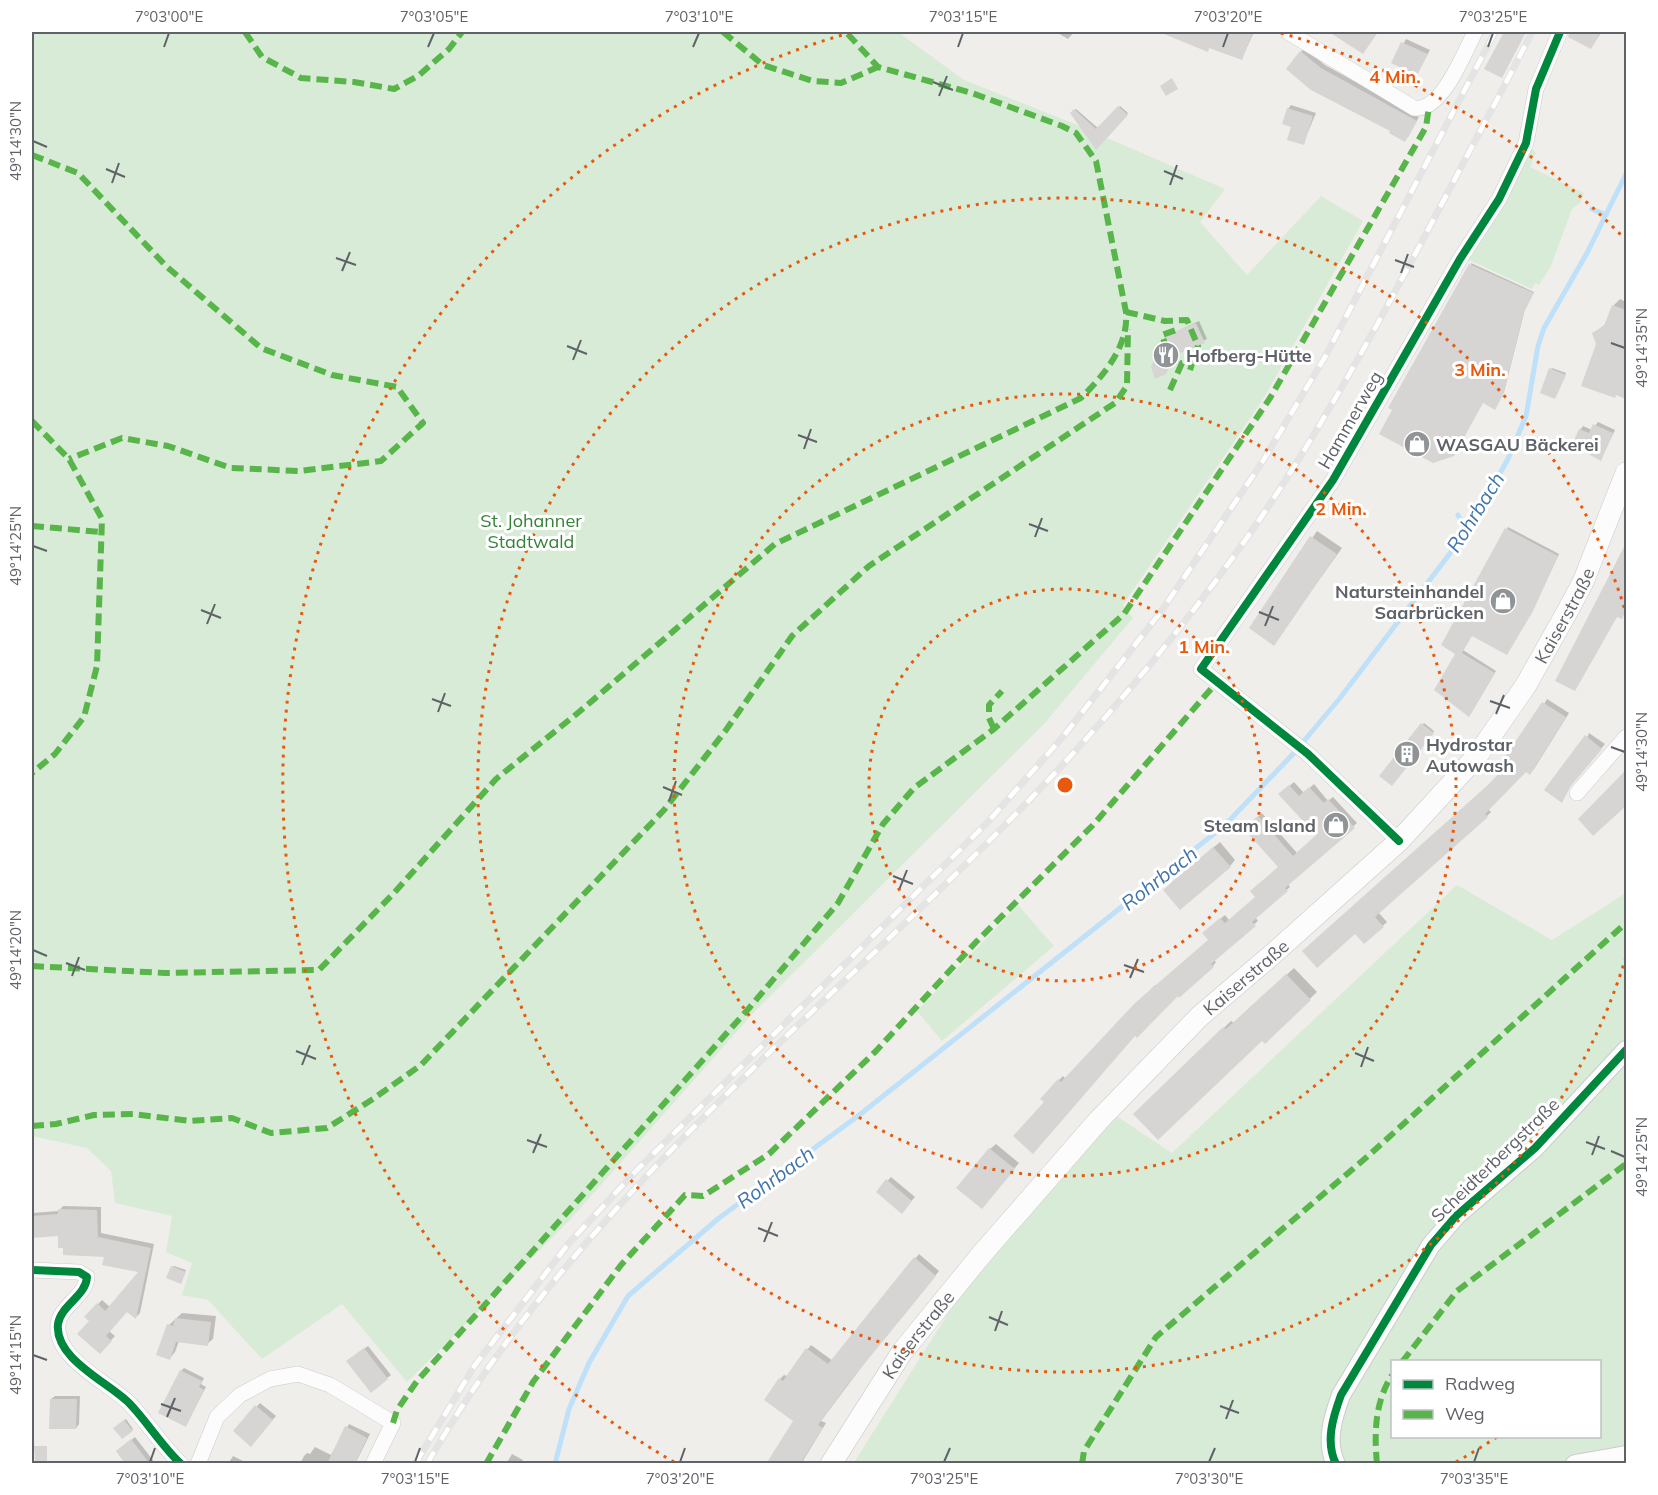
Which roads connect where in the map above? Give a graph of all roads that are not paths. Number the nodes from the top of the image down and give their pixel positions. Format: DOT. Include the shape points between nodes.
graph roads {
  1 [pos="1288,32"];
  2 [pos="1475,32"];
  3 [pos="1560,32"];
  4 [pos="1626,473"];
  5 [pos="1626,737"];
  6 [pos="1577,793"];
  7 [pos="1399,841"];
  8 [pos="1626,1050"];
  9 [pos="32,1270"];
  10 [pos="1626,1455"];
  11 [pos="181,1464"];
  12 [pos="198,1464"];
  13 [pos="373,1464"];
  14 [pos="831,1464"];
  15 [pos="1335,1464"];
  16 [pos="1575,1464"];
  1 -- 2 [label="street" via="1414,108 1429,107 1438,100"];
  3 -- 7 [label="street, Hammerweg" via="1536,89 1526,143 1499,199 1460,259 1334,480 1201,669 1308,754"];
  4 -- 7 [label="main road, Kaiserstraße" via="1583,582 1526,685 1458,780"];
  5 -- 6 [label="street"];
  7 -- 14 [label="main road, Kaiserstraße" via="1200,1016 1098,1121 902,1352"];
  8 -- 15 [label="street, Scheidterbergstraße" via="1535,1148 1456,1216 1431,1245 1341,1395 1332,1418 1330,1439"];
  9 -- 11 [label="street" via="79,1272 87,1278 87,1285 58,1323 63,1344 70,1356 129,1402"];
  10 -- 16 [label="street"];
  12 -- 13 [label="street" via="217,1417 240,1395 270,1379 298,1374 330,1385 393,1423"];
}
